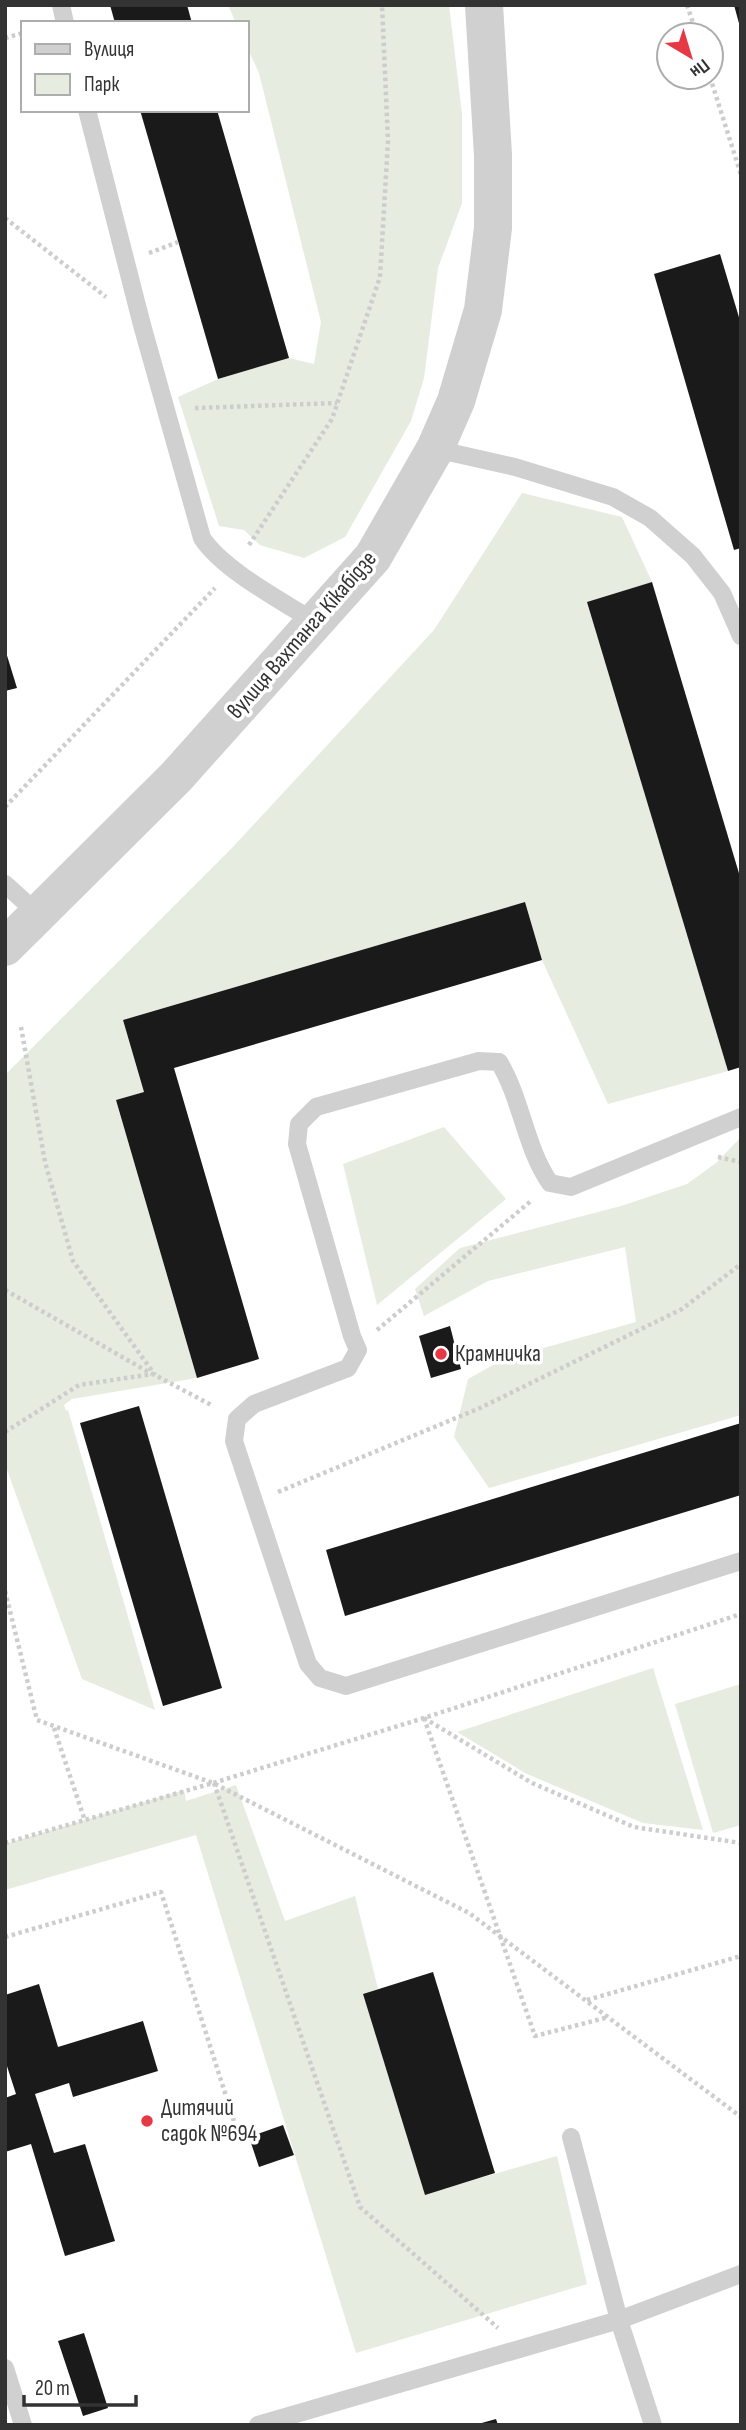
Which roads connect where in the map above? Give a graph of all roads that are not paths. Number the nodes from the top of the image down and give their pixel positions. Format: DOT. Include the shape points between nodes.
graph roads {
  1 [pos="484,5"];
  2 [pos="88,112"];
  3 [pos="435,449"];
  4 [pos="315,622"];
  5 [pos="741,636"];
  6 [pos="5,884"];
  7 [pos="38,914"];
  8 [pos="5,947"];
  9 [pos="741,1117"];
  10 [pos="741,1561"];
  11 [pos="571,2137"];
  12 [pos="741,2274"];
  13 [pos="619,2320"];
  14 [pos="5,2368"];
  15 [pos="23,2425"];
  16 [pos="258,2425"];
  17 [pos="653,2425"];
  1 -- 3 [label="street, вулиця Вахтанга Кікабідзе" via="493,228 483,310 456,401"];
  2 -- 4 [label="lane" via="202,538 233,569"];
  3 -- 4 [label="street, вулиця Вахтанга Кікабідзе" via="373,557"];
  3 -- 5 [label="lane" via="514,467 613,498 650,519 694,556 722,593"];
  4 -- 7 [label="street, вулиця Вахтанга Кікабідзе" via="176,777"];
  6 -- 7 [label="lane"];
  7 -- 8 [label="street, вулиця Вахтанга Кікабідзе"];
  9 -- 10 [label="lane" via="571,1187 550,1183 539,1167 499,1062 479,1061 316,1107 299,1124 297,1144 358,1350 348,1367 254,1404 237,1419 234,1441 309,1664 320,1678 346,1686"];
  11 -- 13 [label="lane"];
  12 -- 13 [label="lane"];
  13 -- 16 [label="lane"];
  13 -- 17 [label="lane"];
  14 -- 15 [label="lane"];
}
